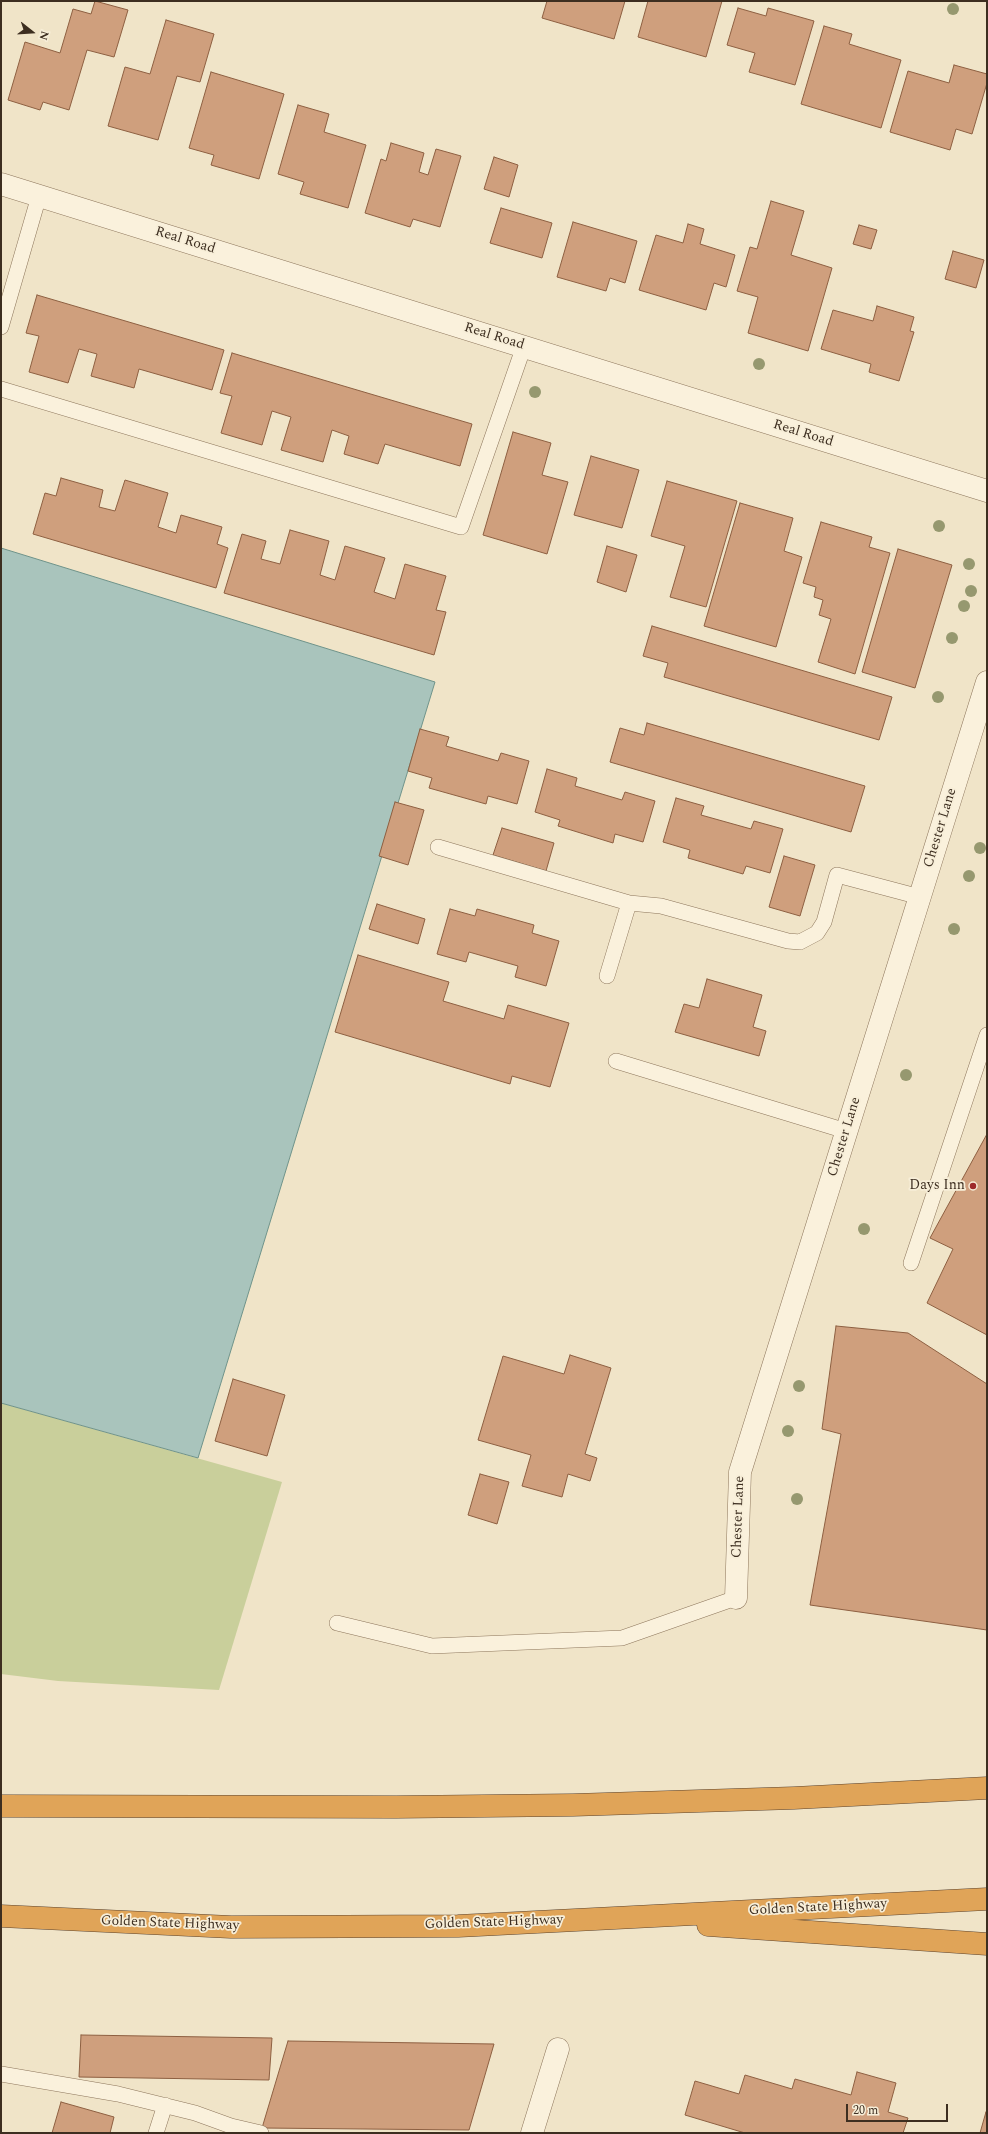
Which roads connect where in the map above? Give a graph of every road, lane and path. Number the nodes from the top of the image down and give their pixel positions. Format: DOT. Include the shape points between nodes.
graph roads {
  1 [pos="1,184"];
  2 [pos="39,196"];
  3 [pos="1,327"];
  4 [pos="524,346"];
  5 [pos="1,389"];
  6 [pos="987,491"];
  7 [pos="987,682"];
  8 [pos="438,847"];
  9 [pos="920,898"];
  10 [pos="629,903"];
  11 [pos="607,976"];
  12 [pos="987,1035"];
  13 [pos="616,1061"];
  14 [pos="846,1131"];
  15 [pos="911,1264"];
  16 [pos="736,1598"];
  17 [pos="337,1622"];
  18 [pos="987,1788"];
  19 [pos="1,1806"];
  20 [pos="987,1899"];
  21 [pos="1,1916"];
  22 [pos="609,1919"];
  23 [pos="987,1944"];
  24 [pos="558,2049"];
  25 [pos="1,2074"];
  26 [pos="165,2105"];
  27 [pos="230,2130"];
  28 [pos="156,2133"];
  29 [pos="261,2133"];
  30 [pos="532,2133"];
  1 -- 2 [label="street, Real Road"];
  2 -- 3 [label="lane"];
  2 -- 4 [label="street, Real Road"];
  4 -- 5 [label="lane" via="462,527"];
  4 -- 6 [label="street, Real Road"];
  7 -- 9 [label="street, Chester Lane"];
  8 -- 10 [label="lane"];
  9 -- 10 [label="lane" via="837,875 824,922 817,933 800,942 779,940 661,906"];
  9 -- 14 [label="street, Chester Lane"];
  10 -- 11 [label="lane"];
  12 -- 15 [label="lane"];
  13 -- 14 [label="lane"];
  14 -- 16 [label="street, Chester Lane" via="740,1472"];
  16 -- 17 [label="lane" via="622,1638 432,1646"];
  18 -- 19 [label="highway" via="794,1798 572,1805"];
  20 -- 22 [label="highway, Golden State Highway"];
  21 -- 22 [label="highway, Golden State Highway" via="231,1927 458,1926"];
  22 -- 23 [label="highway"];
  24 -- 30 [label="street"];
  25 -- 26 [label="lane" via="118,2094"];
  26 -- 27 [label="lane" via="195,2113"];
  26 -- 28 [label="lane"];
  27 -- 29 [label="lane"];
}
